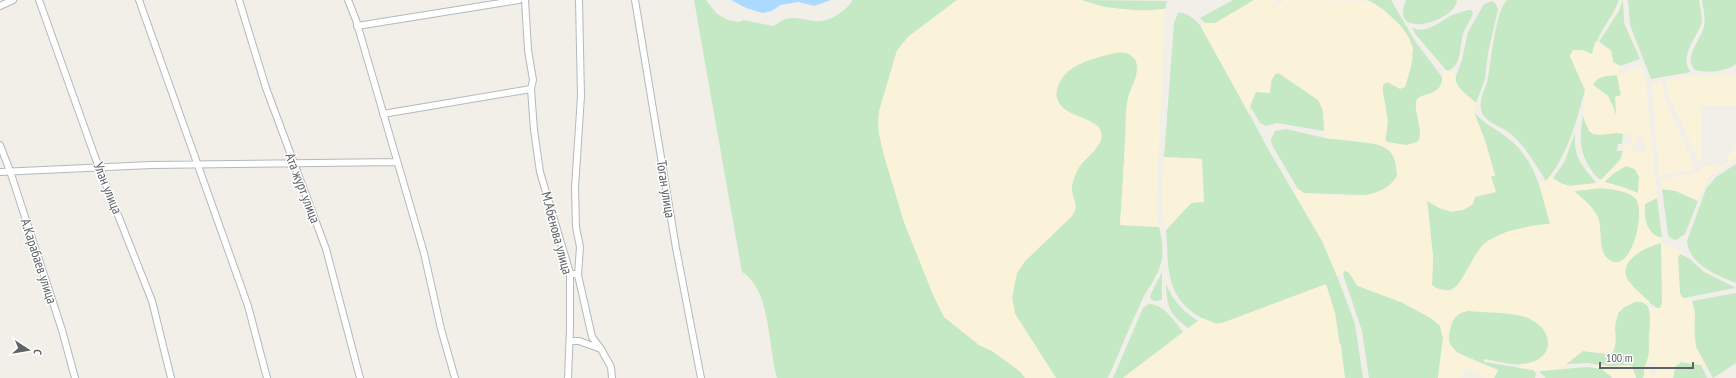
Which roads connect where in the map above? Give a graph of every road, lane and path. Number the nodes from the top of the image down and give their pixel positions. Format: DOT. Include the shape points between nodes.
graph roads {
  1 [pos="13,0"];
  2 [pos="39,0"];
  3 [pos="139,0"];
  4 [pos="239,0"];
  5 [pos="348,0"];
  6 [pos="519,0"];
  7 [pos="524,0"];
  8 [pos="580,0"];
  9 [pos="636,0"];
  10 [pos="0,6"];
  11 [pos="357,26"];
  12 [pos="531,89"];
  13 [pos="383,114"];
  14 [pos="0,145"];
  15 [pos="397,162"];
  16 [pos="294,164"];
  17 [pos="198,165"];
  18 [pos="99,167"];
  19 [pos="10,171"];
  20 [pos="0,172"];
  21 [pos="570,273"];
  22 [pos="578,275"];
  23 [pos="570,341"];
  24 [pos="601,348"];
  25 [pos="75,378"];
  26 [pos="171,378"];
  27 [pos="267,378"];
  28 [pos="360,378"];
  29 [pos="455,378"];
  30 [pos="568,378"];
  31 [pos="612,378"];
  32 [pos="701,378"];
  1 -- 10 [label="street"];
  2 -- 18 [label="street, Улан улица"];
  3 -- 17 [label="street"];
  4 -- 16 [label="street, Ата журт улица" via="266,88"];
  5 -- 11 [label="street"];
  6 -- 11 [label="street"];
  7 -- 12 [label="street, М.Абенова улица" via="533,80"];
  8 -- 22 [label="street" via="581,96 575,188 576,227 580,247"];
  9 -- 32 [label="street, Тоган улица" via="676,248"];
  11 -- 13 [label="street"];
  12 -- 13 [label="street"];
  12 -- 21 [label="street, М.Абенова улица" via="540,172"];
  13 -- 15 [label="street"];
  14 -- 19 [label="street, А.Карабаев улица"];
  15 -- 16 [label="street"];
  15 -- 29 [label="street" via="424,253"];
  16 -- 17 [label="street"];
  16 -- 28 [label="street, Ата журт улица" via="326,249"];
  17 -- 18 [label="street"];
  17 -- 27 [label="street" via="248,306"];
  18 -- 19 [label="street"];
  18 -- 26 [label="street, Улан улица" via="152,301"];
  19 -- 20 [label="street"];
  19 -- 25 [label="street, А.Карабаев улица"];
  21 -- 22 [label="street"];
  21 -- 23 [label="street, М.Абенова улица"];
  22 -- 24 [label="street" via="592,337"];
  23 -- 24 [label="street"];
  23 -- 30 [label="street, М.Абенова улица"];
  24 -- 31 [label="street" via="611,367"];
}
